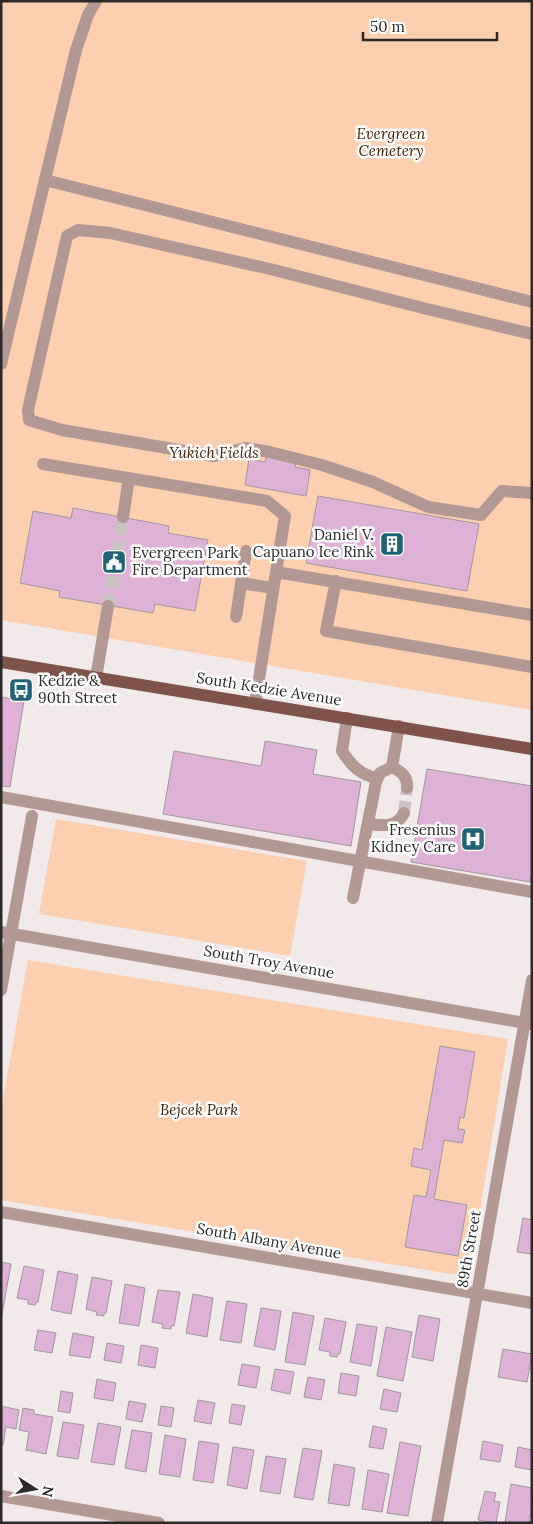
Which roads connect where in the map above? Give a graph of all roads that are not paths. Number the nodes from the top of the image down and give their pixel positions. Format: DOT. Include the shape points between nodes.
graph roads {
  1 [pos="96,1"];
  2 [pos="45,180"];
  3 [pos="532,302"];
  4 [pos="532,334"];
  5 [pos="1,364"];
  6 [pos="43,464"];
  7 [pos="129,478"];
  8 [pos="532,493"];
  9 [pos="122,517"];
  10 [pos="246,550"];
  11 [pos="276,572"];
  12 [pos="336,582"];
  13 [pos="241,583"];
  14 [pos="273,588"];
  15 [pos="108,606"];
  16 [pos="532,615"];
  17 [pos="236,617"];
  18 [pos="1,662"];
  19 [pos="532,667"];
  20 [pos="96,678"];
  21 [pos="255,704"];
  22 [pos="347,718"];
  23 [pos="399,726"];
  24 [pos="532,749"];
  25 [pos="392,767"];
  26 [pos="377,778"];
  27 [pos="407,788"];
  28 [pos="1,798"];
  29 [pos="404,813"];
  30 [pos="32,816"];
  31 [pos="368,824"];
  32 [pos="360,862"];
  33 [pos="532,892"];
  34 [pos="353,898"];
  35 [pos="6,933"];
  36 [pos="532,980"];
  37 [pos="1,990"];
  38 [pos="528,1023"];
  39 [pos="1,1212"];
  40 [pos="477,1294"];
  41 [pos="532,1303"];
  42 [pos="1,1496"];
  43 [pos="159,1523"];
  44 [pos="437,1523"];
  1 -- 2 [label="street" via="76,50"];
  2 -- 3 [label="street"];
  2 -- 5 [label="street"];
  4 -- 8 [label="street" via="270,269 110,233 78,230 67,236 28,410 29,420 62,430 214,456 245,448 279,454 373,482 428,507 481,515 502,491"];
  6 -- 7 [label="street"];
  7 -- 9 [label="street"];
  7 -- 11 [label="street" via="268,501 285,516"];
  10 -- 13 [label="street"];
  11 -- 12 [label="street"];
  11 -- 14 [label="street"];
  12 -- 16 [label="street"];
  12 -- 19 [label="street" via="326,631"];
  13 -- 14 [label="street"];
  13 -- 17 [label="street"];
  14 -- 21 [label="street"];
  15 -- 20 [label="street"];
  18 -- 20 [label="main road, South Kedzie Avenue"];
  20 -- 21 [label="main road, South Kedzie Avenue"];
  21 -- 22 [label="main road, South Kedzie Avenue"];
  22 -- 23 [label="main road, South Kedzie Avenue"];
  22 -- 26 [label="street" via="342,751 350,764"];
  23 -- 24 [label="main road, South Kedzie Avenue"];
  23 -- 25 [label="street"];
  25 -- 26 [label="street"];
  25 -- 27 [label="street" via="405,776"];
  26 -- 31 [label="street"];
  28 -- 32 [label="street"];
  29 -- 31 [label="street" via="392,825"];
  30 -- 35 [label="street"];
  31 -- 32 [label="street"];
  32 -- 33 [label="street"];
  32 -- 34 [label="street"];
  35 -- 37 [label="street"];
  35 -- 38 [label="street, South Troy Avenue"];
  36 -- 38 [label="street, 89th Street"];
  38 -- 40 [label="street, 89th Street"];
  39 -- 40 [label="street, South Albany Avenue"];
  40 -- 41 [label="street, South Albany Avenue"];
  40 -- 44 [label="street, 89th Street"];
  42 -- 43 [label="street"];
}
